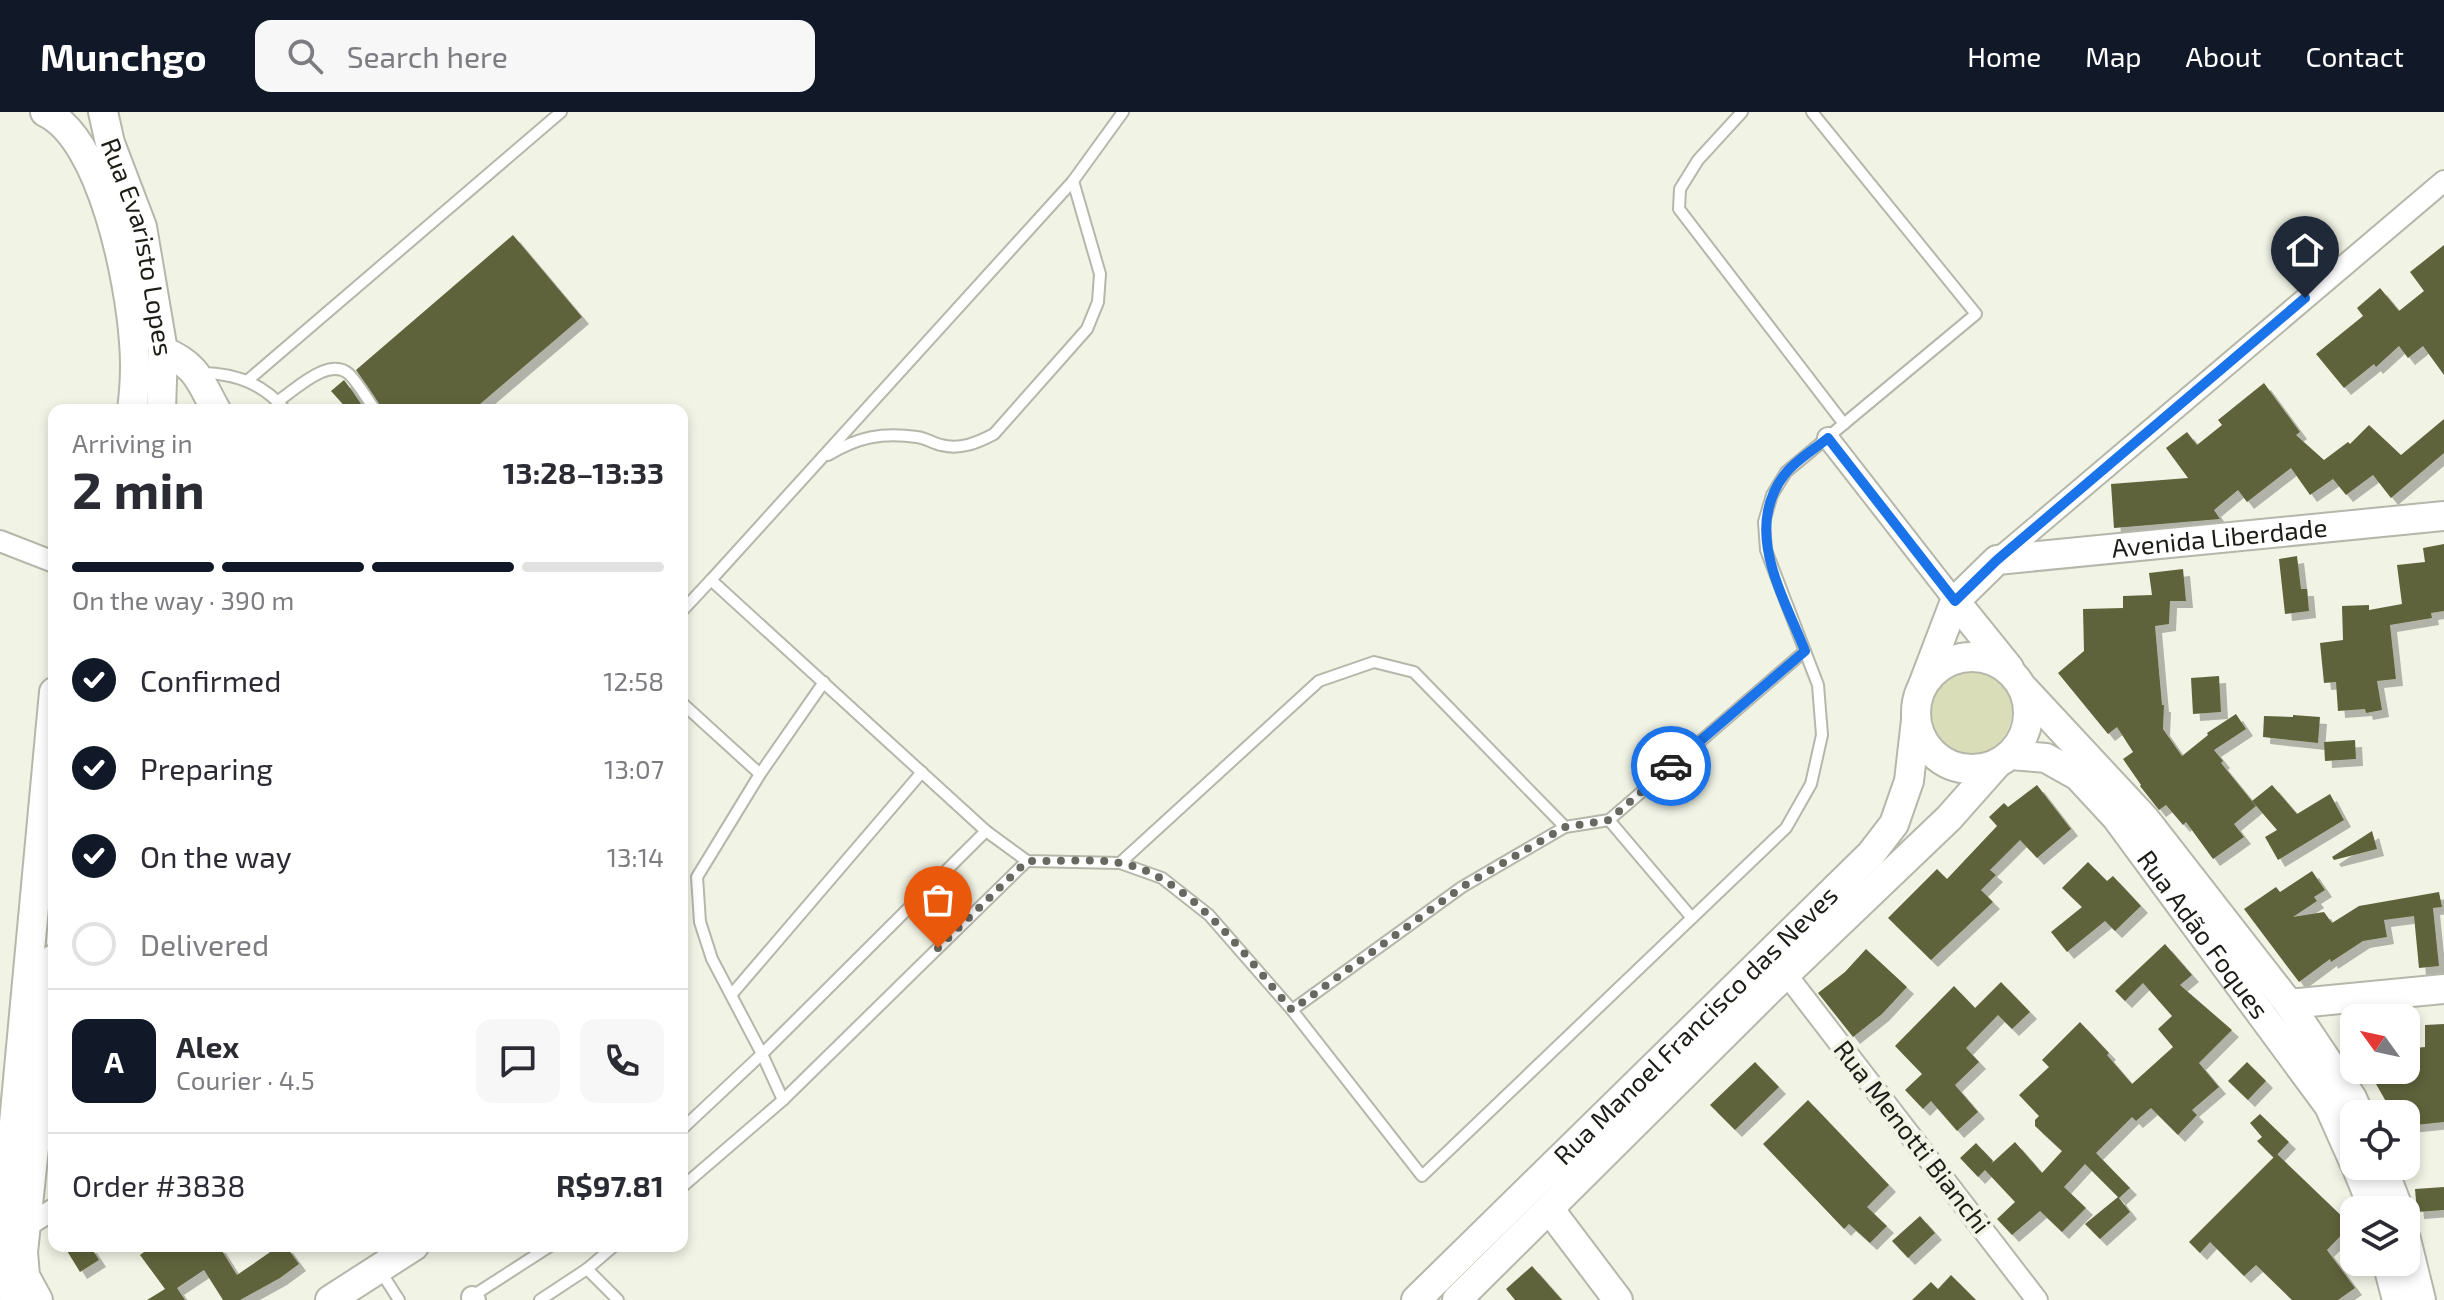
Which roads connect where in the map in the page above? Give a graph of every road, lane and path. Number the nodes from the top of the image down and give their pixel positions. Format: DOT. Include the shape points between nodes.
graph roads {
  1 [pos="45,112"];
  2 [pos="103,112"];
  3 [pos="561,112"];
  4 [pos="1123,112"];
  5 [pos="1742,112"];
  6 [pos="1812,112"];
  7 [pos="1073,181"];
  8 [pos="2444,181"];
  9 [pos="163,351"];
  10 [pos="195,373"];
  11 [pos="247,381"];
  12 [pos="133,404"];
  13 [pos="161,404"];
  14 [pos="213,404"];
  15 [pos="280,404"];
  16 [pos="284,404"];
  17 [pos="370,404"];
  18 [pos="1844,424"];
  19 [pos="1828,438"];
  20 [pos="818,461"];
  21 [pos="2444,516"];
  22 [pos="0,541"];
  23 [pos="48,560"];
  24 [pos="1997,560"];
  25 [pos="711,580"];
  26 [pos="1955,601"];
  27 [pos="688,605"];
  28 [pos="1805,651"];
  29 [pos="824,682"];
  30 [pos="2019,682"];
  31 [pos="1923,685"];
  32 [pos="688,708"];
  33 [pos="1916,720"];
  34 [pos="48,757"];
  35 [pos="2003,760"];
  36 [pos="922,772"];
  37 [pos="760,774"];
  38 [pos="1609,820"];
  39 [pos="1565,827"];
  40 [pos="986,831"];
  41 [pos="1027,861"];
  42 [pos="1120,863"];
  43 [pos="1692,918"];
  44 [pos="1786,974"];
  45 [pos="2444,989"];
  46 [pos="732,994"];
  47 [pos="2289,1004"];
  48 [pos="1292,1010"];
  49 [pos="48,1016"];
  50 [pos="762,1054"];
  51 [pos="783,1100"];
  52 [pos="2353,1100"];
  53 [pos="688,1123"];
  54 [pos="2340,1131"];
  55 [pos="688,1182"];
  56 [pos="1550,1210"];
  57 [pos="48,1213"];
  58 [pos="26,1224"];
  59 [pos="406,1252"];
  60 [pos="541,1252"];
  61 [pos="607,1252"];
  62 [pos="587,1269"];
  63 [pos="2391,1276"];
  64 [pos="2415,1276"];
  65 [pos="365,1282"];
  66 [pos="471,1299"];
  67 [pos="15,1300"];
  68 [pos="38,1300"];
  69 [pos="330,1300"];
  70 [pos="399,1300"];
  71 [pos="540,1300"];
  72 [pos="618,1300"];
  73 [pos="1416,1300"];
  74 [pos="1457,1300"];
  75 [pos="1618,1300"];
  76 [pos="2037,1300"];
  77 [pos="2397,1300"];
  78 [pos="2421,1300"];
  1 -- 12 [label="main road, Rua Evaristo Lopes" via="58,118 80,146 117,235 134,340"];
  2 -- 9 [label="main road, Rua Evaristo Lopes" via="142,227"];
  3 -- 11 [label="lane"];
  4 -- 7 [label="lane"];
  5 -- 18 [label="lane" via="1698,160 1680,189 1679,209"];
  6 -- 18 [label="lane" via="1976,314"];
  7 -- 20 [label="lane"];
  7 -- 20 [label="lane" via="1100,274 1098,302 1087,329 994,434 959,447 885,434 850,442"];
  8 -- 24 [label="street"];
  9 -- 10 [label="main road, Rua Evaristo Lopes" via="182,359"];
  9 -- 13 [label="main road"];
  10 -- 11 [label="lane" via="222,373"];
  10 -- 14 [label="main road, Rua Evaristo Lopes"];
  11 -- 15 [label="lane"];
  16 -- 17 [label="lane" via="325,370 338,368"];
  18 -- 19 [label="lane"];
  19 -- 26 [label="street"];
  19 -- 28 [label="lane" via="1786,472 1764,522 1766,550"];
  20 -- 25 [label="lane"];
  21 -- 24 [label="main road, Avenida Liberdade"];
  22 -- 23 [label="street"];
  24 -- 26 [label="main road"];
  25 -- 27 [label="lane"];
  25 -- 29 [label="lane"];
  26 -- 30 [label="main road, Rua Adão Foques"];
  26 -- 31 [label="main road"];
  28 -- 38 [label="lane"];
  28 -- 43 [label="lane" via="1818,685 1822,735 1811,784 1786,828"];
  29 -- 36 [label="lane"];
  29 -- 37 [label="lane"];
  30 -- 31 [label="main road" via="2000,664 1966,657 1935,670"];
  30 -- 35 [label="main road" via="2029,706 2028,724 2022,741"];
  30 -- 47 [label="main road, Rua Adão Foques" via="2145,819"];
  31 -- 33 [label="main road"];
  32 -- 37 [label="lane"];
  33 -- 35 [label="main road" via="1930,752 1944,763 1979,770"];
  33 -- 73 [label="main road, Rua Manoel Francisco das Neves" via="1909,781 1894,824 1871,854"];
  34 -- 67 [label="main road" via="3,1241 3,1265"];
  35 -- 44 [label="main road, Rua Manoel Francisco das Neves"];
  35 -- 54 [label="main road, Rua Adão Foques" via="2046,758 2078,776 2116,817 2329,1106"];
  36 -- 40 [label="lane"];
  36 -- 46 [label="lane"];
  37 -- 46 [label="lane" via="697,877 700,922 712,959"];
  38 -- 39 [label="lane"];
  38 -- 43 [label="lane"];
  39 -- 42 [label="lane" via="1414,672 1374,662 1319,681"];
  39 -- 48 [label="lane" via="1462,887"];
  40 -- 41 [label="lane"];
  40 -- 50 [label="lane"];
  41 -- 42 [label="lane"];
  41 -- 51 [label="lane"];
  42 -- 48 [label="lane" via="1162,878 1209,915"];
  43 -- 48 [label="lane" via="1422,1176"];
  44 -- 56 [label="main road, Rua Manoel Francisco das Neves"];
  44 -- 76 [label="street, Rua Menotti Bianchi"];
  45 -- 47 [label="main road"];
  46 -- 50 [label="lane"];
  47 -- 52 [label="main road, Rua Adão Foques"];
  49 -- 58 [label="main road"];
  50 -- 51 [label="lane"];
  50 -- 53 [label="lane"];
  51 -- 55 [label="lane"];
  56 -- 74 [label="main road, Rua Manoel Francisco das Neves"];
  56 -- 75 [label="main road"];
  57 -- 58 [label="street"];
  58 -- 68 [label="main road" via="25,1276"];
  59 -- 65 [label="main road"];
  60 -- 66 [label="lane"];
  61 -- 62 [label="lane"];
  62 -- 71 [label="lane"];
  62 -- 72 [label="lane"];
  63 -- 77 [label="main road"];
  64 -- 78 [label="main road"];
  65 -- 69 [label="main road"];
  65 -- 70 [label="lane"];
}
